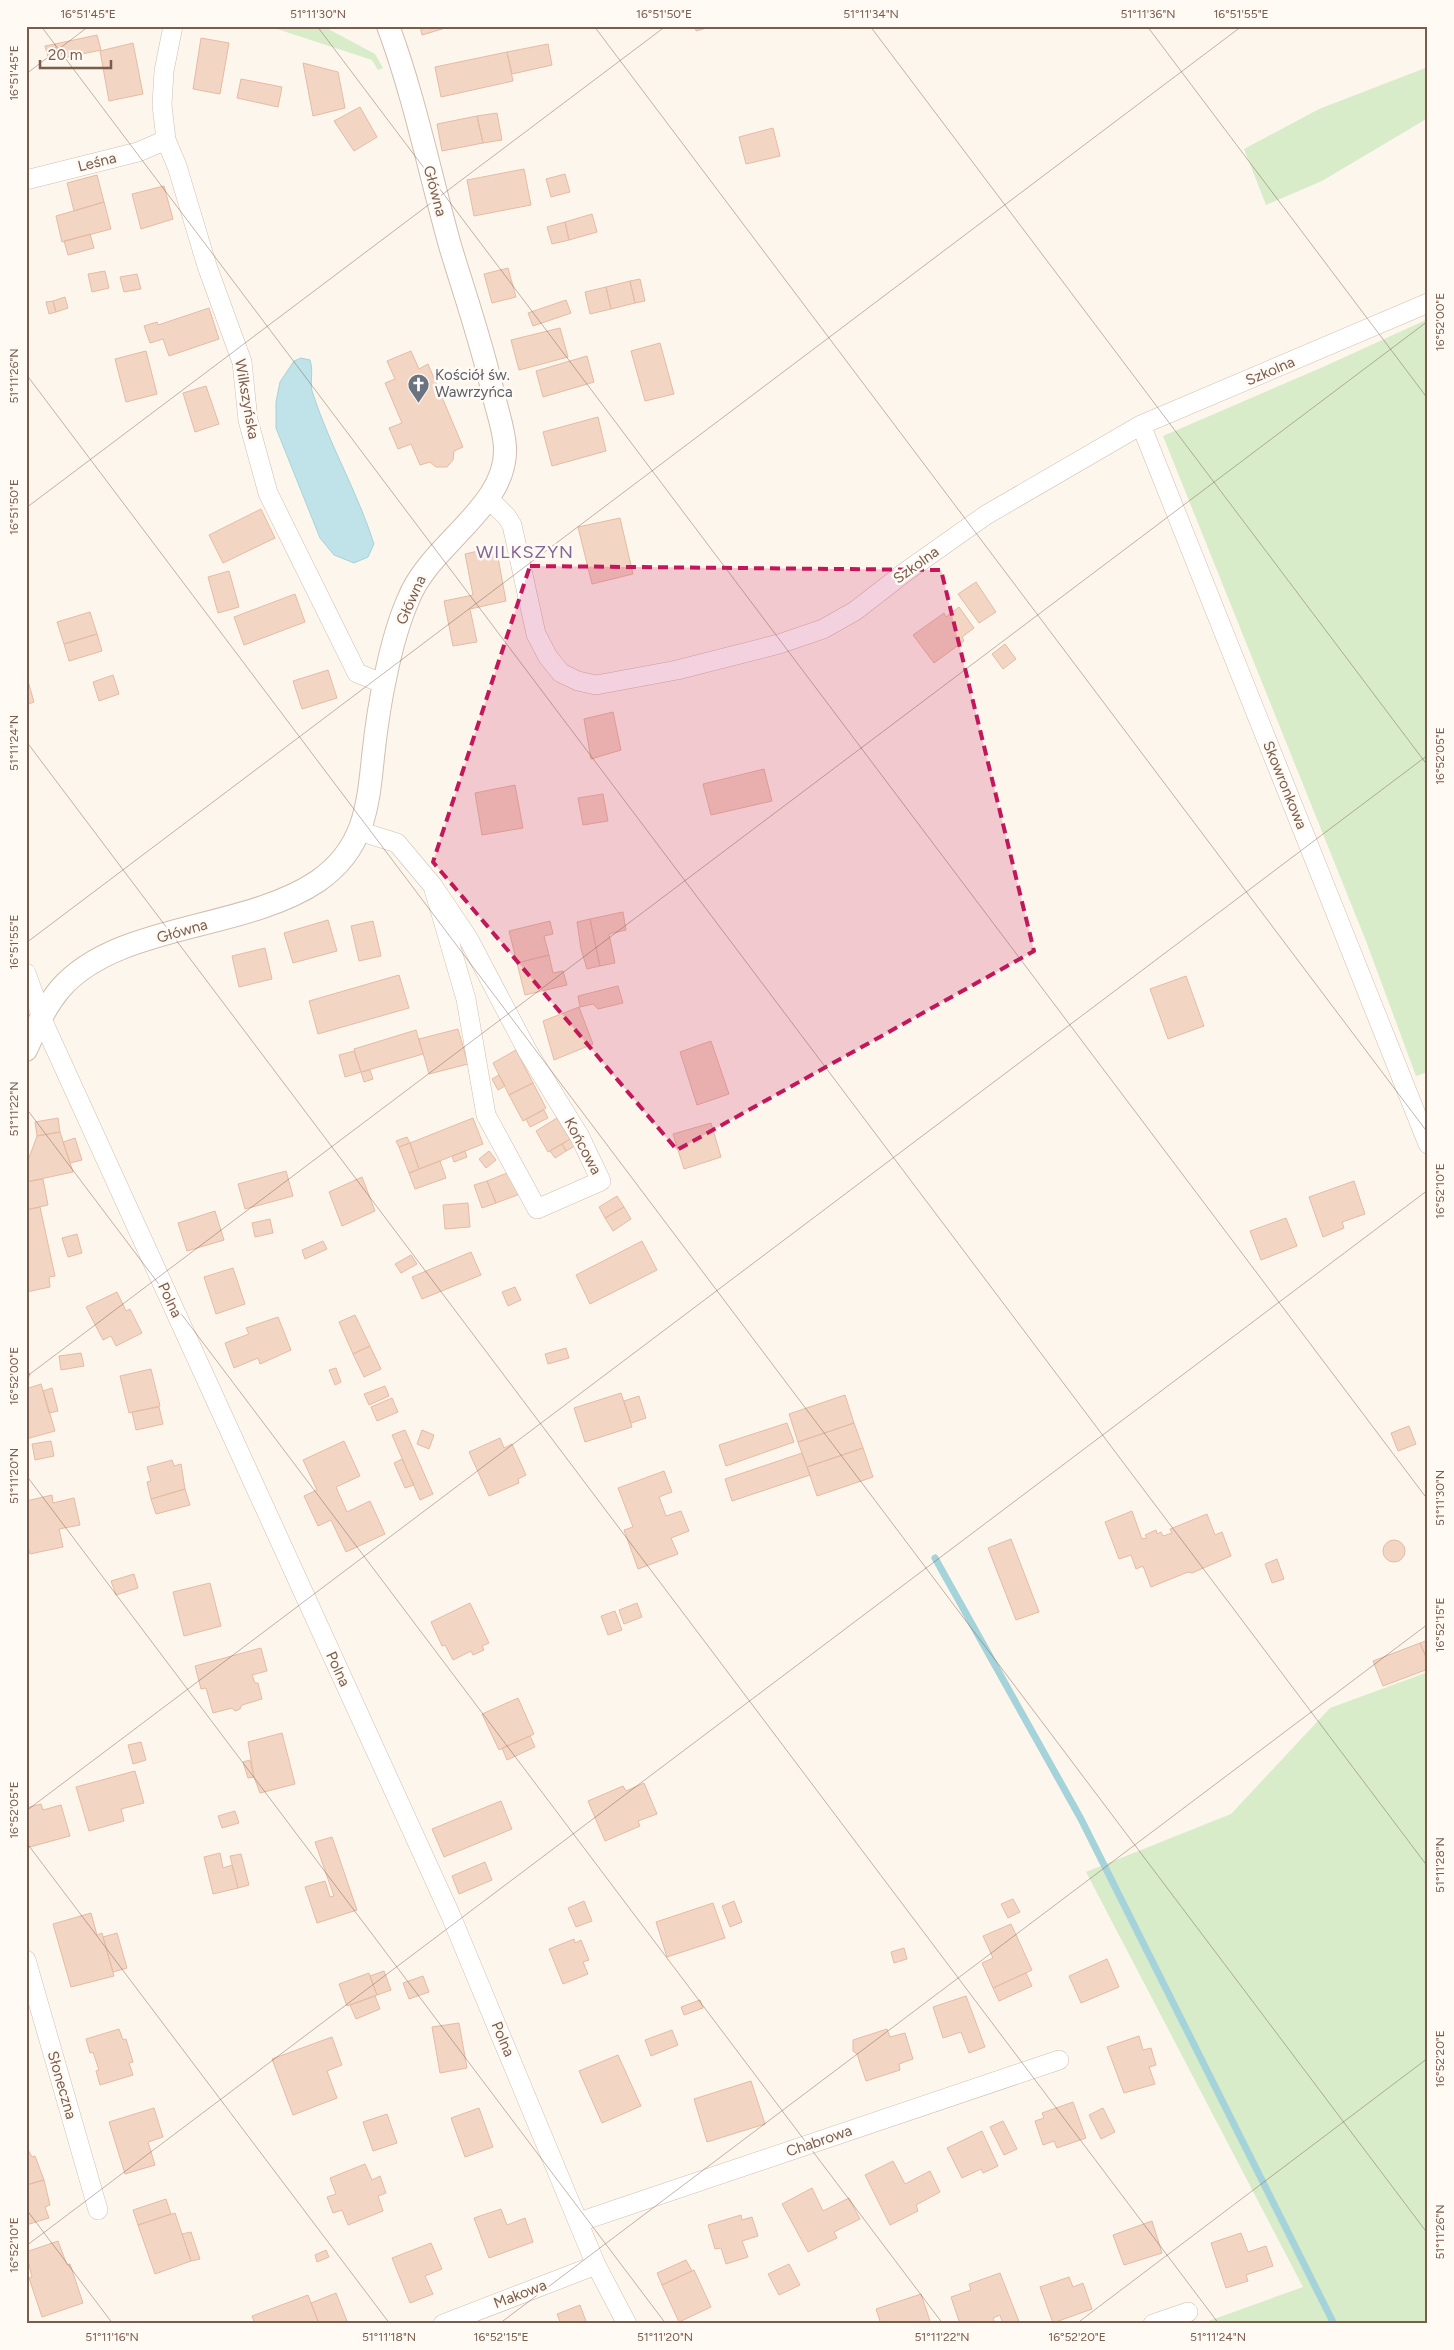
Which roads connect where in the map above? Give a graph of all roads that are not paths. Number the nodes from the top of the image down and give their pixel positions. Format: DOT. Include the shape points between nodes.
graph roads {
  1 [pos="173,26"];
  2 [pos="388,26"];
  3 [pos="166,140"];
  4 [pos="26,180"];
  5 [pos="1428,303"];
  6 [pos="1141,426"];
  7 [pos="489,499"];
  8 [pos="384,684"];
  9 [pos="359,831"];
  10 [pos="433,886"];
  11 [pos="26,972"];
  12 [pos="41,1017"];
  13 [pos="26,1050"];
  14 [pos="1428,1144"];
  15 [pos="26,1960"];
  16 [pos="1059,2060"];
  17 [pos="98,2210"];
  18 [pos="579,2222"];
  19 [pos="596,2265"];
  20 [pos="1188,2312"];
  21 [pos="444,2324"];
  22 [pos="627,2324"];
  23 [pos="1153,2324"];
  1 -- 3 [label="street, Wilkszyńska" via="164,71 162,105"];
  2 -- 7 [label="street, Główna" via="400,58 503,431 503,471"];
  3 -- 4 [label="street, Leśna" via="138,152"];
  3 -- 8 [label="street, Wilkszyńska" via="242,362 248,420 268,494 357,673"];
  5 -- 6 [label="street, Szkolna"];
  6 -- 7 [label="street, Szkolna" via="986,515 904,573 856,612 823,629 736,656 596,685 578,682 561,673 548,657 536,634 512,525"];
  6 -- 14 [label="street, Skowronkowa"];
  7 -- 8 [label="street, Główna" via="416,580"];
  8 -- 9 [label="street, Główna" via="368,809"];
  9 -- 10 [label="street, Końcowa" via="397,843"];
  9 -- 12 [label="street, Główna" via="342,859 299,893 245,914 132,945 101,957 62,986"];
  10 -- 10 [label="street, Końcowa" via="466,999 486,1115 537,1209 601,1181 580,1137 528,1052 468,938"];
  11 -- 12 [label="street, Polna"];
  12 -- 13 [label="street, Główna"];
  12 -- 18 [label="street, Polna" via="447,1907"];
  15 -- 17 [label="street, Słoneczna"];
  16 -- 18 [label="street, Chabrowa"];
  18 -- 19 [label="street, Polna"];
  19 -- 21 [label="street, Makowa"];
  19 -- 22 [label="street, Polna"];
  20 -- 23 [label="street"];
}
